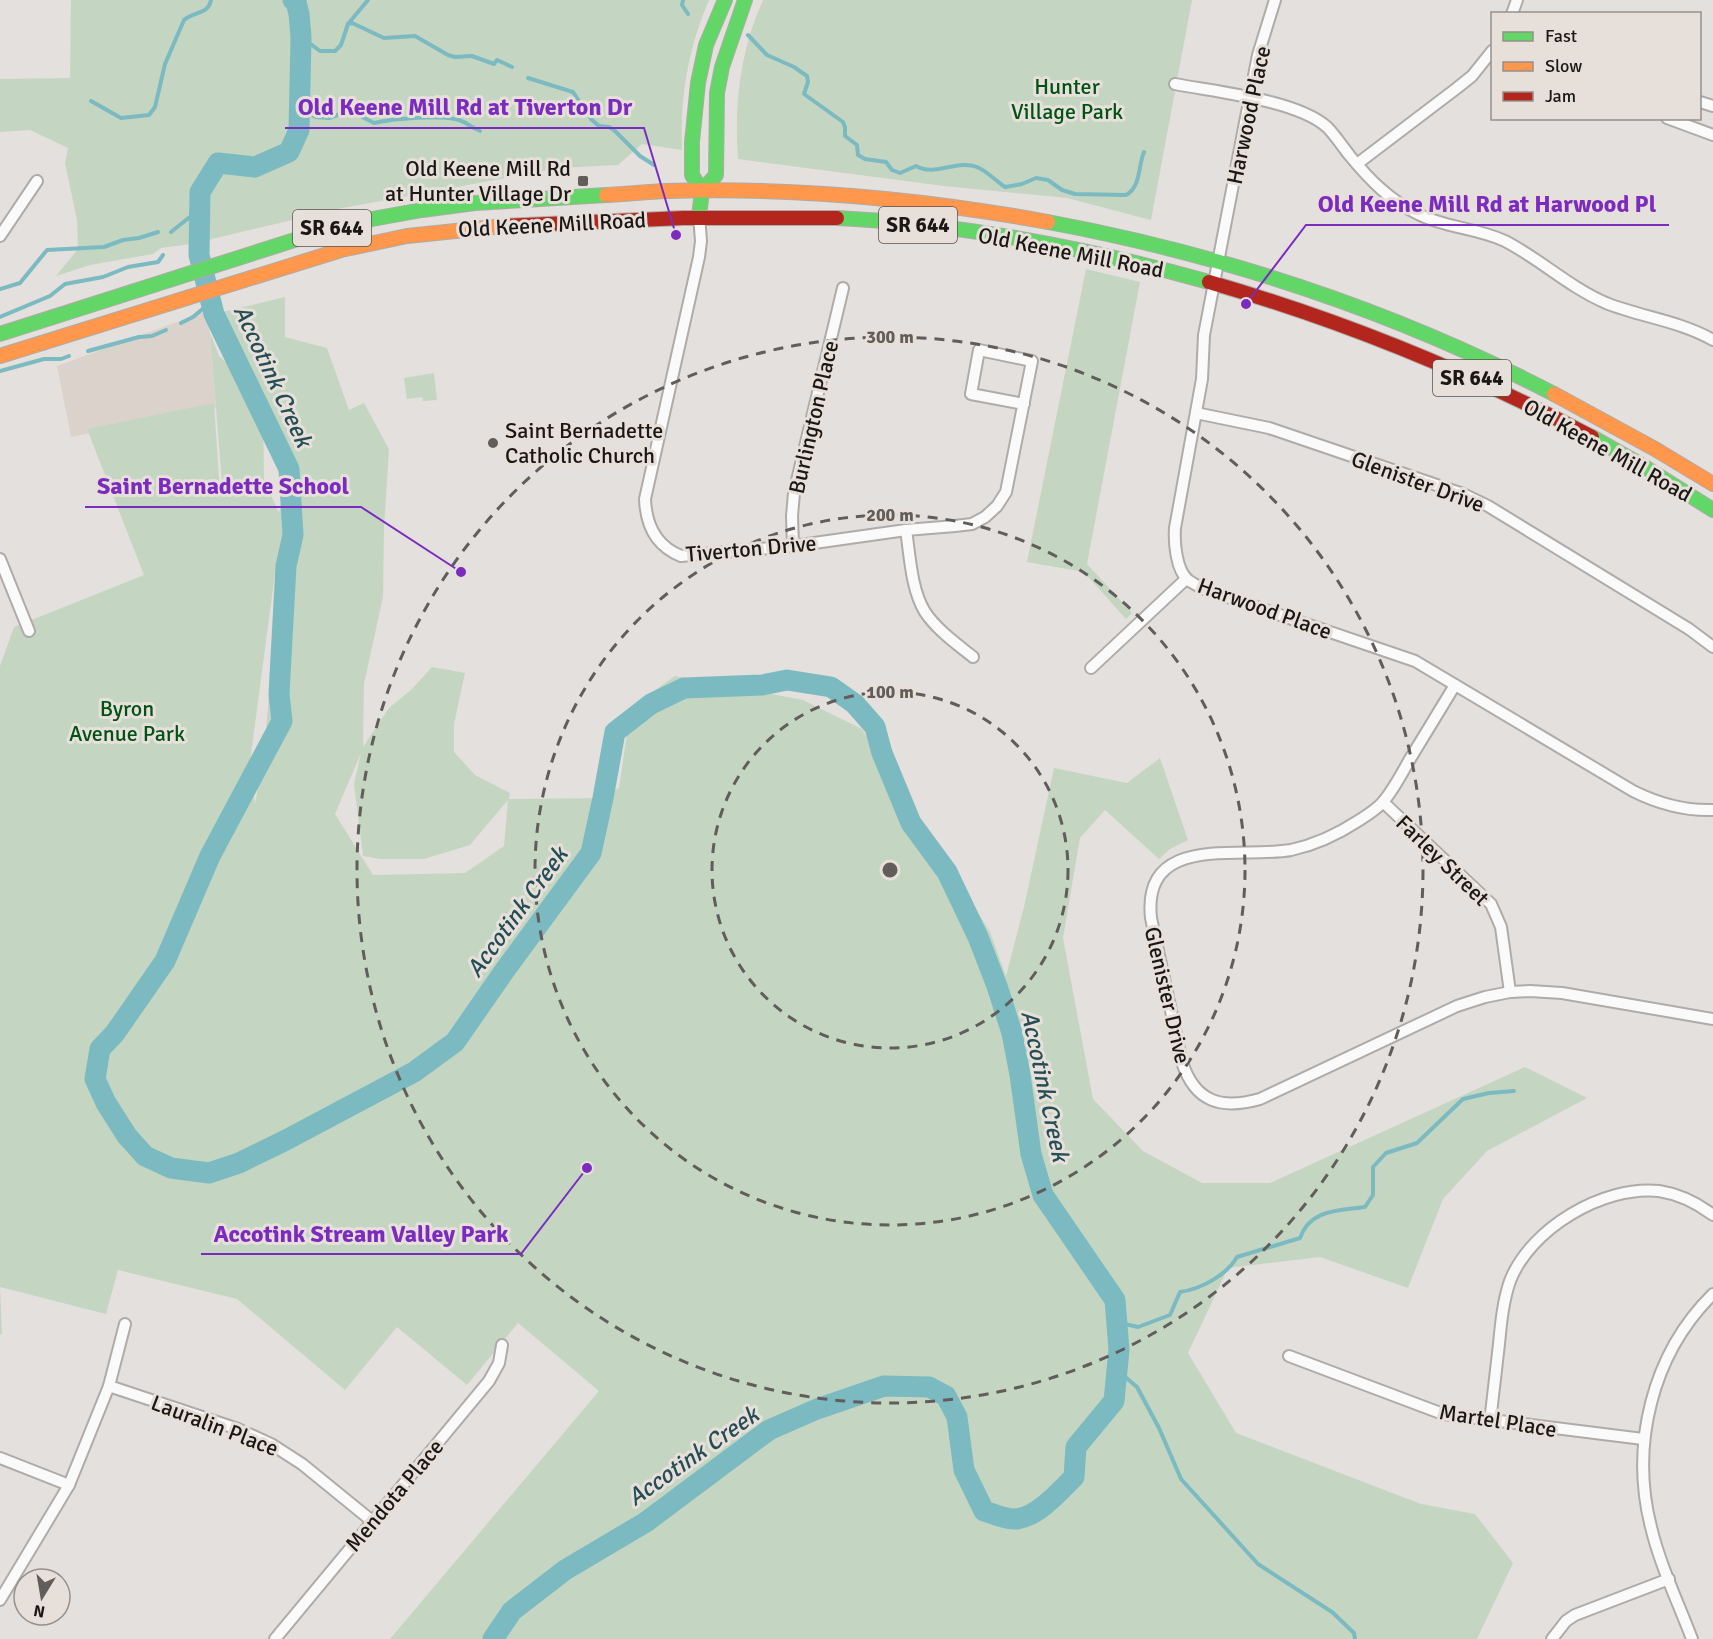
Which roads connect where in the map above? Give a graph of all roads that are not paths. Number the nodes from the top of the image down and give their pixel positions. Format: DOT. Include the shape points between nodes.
graph roads {
  1 [pos="725,0"];
  2 [pos="745,0"];
  3 [pos="1275,0"];
  4 [pos="1491,52"];
  5 [pos="1175,84"];
  6 [pos="1250,99"];
  7 [pos="1672,120"];
  8 [pos="1713,135"];
  9 [pos="1357,164"];
  10 [pos="37,181"];
  11 [pos="702,191"];
  12 [pos="699,216"];
  13 [pos="0,236"];
  14 [pos="1219,260"];
  15 [pos="1214,282"];
  16 [pos="843,288"];
  17 [pos="0,334"];
  18 [pos="1713,340"];
  19 [pos="0,356"];
  20 [pos="1024,404"];
  21 [pos="1197,413"];
  22 [pos="1713,484"];
  23 [pos="1713,510"];
  24 [pos="906,530"];
  25 [pos="793,546"];
  26 [pos="0,559"];
  27 [pos="1186,579"];
  28 [pos="29,631"];
  29 [pos="1713,647"];
  30 [pos="973,657"];
  31 [pos="1091,668"];
  32 [pos="1455,685"];
  33 [pos="1383,802"];
  34 [pos="1713,810"];
  35 [pos="1510,992"];
  36 [pos="1713,1019"];
  37 [pos="1713,1215"];
  38 [pos="1713,1294"];
  39 [pos="125,1323"];
  40 [pos="502,1345"];
  41 [pos="1289,1356"];
  42 [pos="109,1386"];
  43 [pos="1490,1422"];
  44 [pos="1643,1439"];
  45 [pos="0,1458"];
  46 [pos="69,1485"];
  47 [pos="372,1521"];
  48 [pos="1669,1579"];
  49 [pos="0,1600"];
  50 [pos="275,1639"];
  51 [pos="1552,1639"];
  52 [pos="1692,1639"];
  1 -- 11 [label="main road" via="706,45 698,83 692,176"];
  2 -- 11 [label="main road" via="731,36 717,93 716,175"];
  3 -- 6 [label="street, Harwood Place" via="1258,55"];
  4 -- 9 [label="street" via="1457,88"];
  5 -- 6 [label="street"];
  6 -- 9 [label="street" via="1290,106 1311,116 1327,128"];
  6 -- 14 [label="street, Harwood Place"];
  7 -- 8 [label="street"];
  9 -- 18 [label="street" via="1384,193 1419,215 1503,240 1604,302"];
  10 -- 13 [label="street"];
  11 -- 12 [label="main road"];
  11 -- 14 [label="main road, Old Keene Mill Road / SR 644" via="879,198 947,206 1093,230"];
  11 -- 17 [label="main road, Old Keene Mill Road / SR 644" via="525,199 397,213 346,224"];
  12 -- 15 [label="main road, Old Keene Mill Road / SR 644" via="764,215 899,223 1019,237"];
  12 -- 19 [label="main road, Old Keene Mill Road / SR 644" via="432,232 338,249"];
  12 -- 25 [label="street, Tiverton Drive" via="699,257 645,500 649,526 658,541 681,556"];
  14 -- 15 [label="street, Harwood Place"];
  14 -- 22 [label="main road, Old Keene Mill Road / SR 644" via="1404,324 1486,359 1590,411"];
  15 -- 21 [label="street, Harwood Place" via="1204,335"];
  15 -- 23 [label="main road, Old Keene Mill Road / SR 644" via="1330,321 1472,378 1612,448"];
  16 -- 25 [label="street, Burlington Place" via="794,493"];
  20 -- 20 [label="street, Tiverton Drive" via="1032,361 979,350 971,394"];
  20 -- 24 [label="street, Tiverton Drive" via="1006,492 997,506 972,524"];
  21 -- 27 [label="street, Harwood Place" via="1174,542"];
  21 -- 29 [label="street, Glenister Drive" via="1269,428 1462,494 1488,506"];
  24 -- 25 [label="street, Tiverton Drive"];
  24 -- 30 [label="street" via="915,586 924,610"];
  26 -- 28 [label="street"];
  27 -- 31 [label="street"];
  27 -- 32 [label="street, Harwood Place" via="1201,588 1415,662"];
  32 -- 33 [label="street, Glenister Drive"];
  32 -- 34 [label="street, Harwood Place" via="1641,795 1675,807"];
  33 -- 35 [label="street, Farley Street" via="1491,904 1502,927"];
  33 -- 35 [label="street, Glenister Drive" via="1358,822 1309,845 1275,852 1197,855 1170,866 1155,883 1149,906 1151,918 1182,1062 1194,1087 1208,1099 1228,1105 1260,1099 1457,1006"];
  35 -- 36 [label="street, Glenister Drive" via="1562,993"];
  37 -- 43 [label="street" via="1693,1201 1671,1194 1634,1192 1599,1201 1546,1232 1520,1262 1507,1290"];
  38 -- 44 [label="street" via="1692,1318 1666,1360"];
  39 -- 42 [label="street"];
  40 -- 47 [label="street, Mendota Place" via="499,1363 489,1381"];
  41 -- 43 [label="street, Martel Place" via="1429,1410"];
  42 -- 46 [label="street"];
  42 -- 47 [label="street, Lauralin Place" via="271,1444"];
  43 -- 44 [label="street, Martel Place"];
  44 -- 48 [label="street" via="1646,1505"];
  45 -- 46 [label="street"];
  46 -- 49 [label="street"];
  47 -- 50 [label="street, Mendota Place"];
  48 -- 51 [label="street" via="1575,1615"];
  48 -- 52 [label="street"];
}
